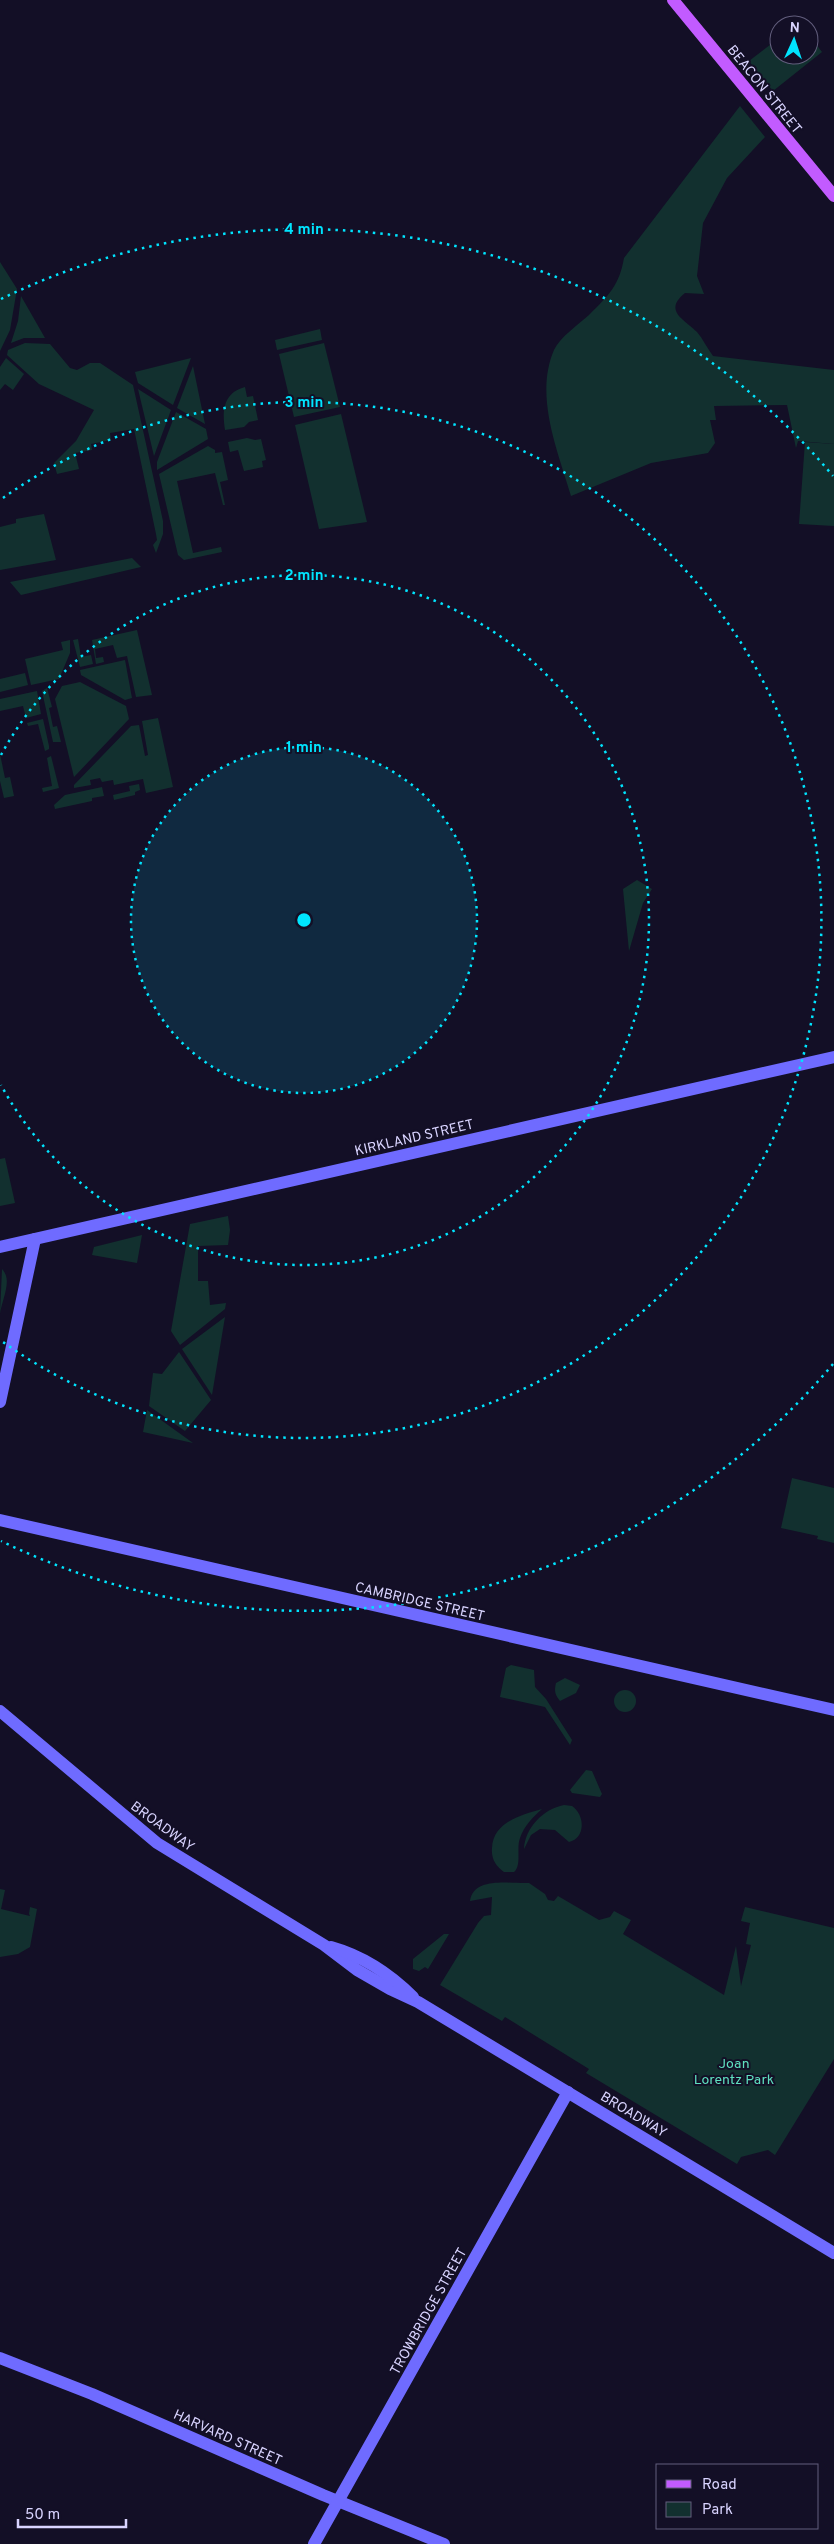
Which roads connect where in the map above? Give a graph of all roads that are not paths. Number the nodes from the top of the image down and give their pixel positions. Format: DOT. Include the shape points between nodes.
graph roads {
  1 [pos="673,0"];
  2 [pos="834,196"];
  3 [pos="834,1056"];
  4 [pos="35,1239"];
  5 [pos="0,1247"];
  6 [pos="0,1402"];
  7 [pos="0,1520"];
  8 [pos="834,1710"];
  9 [pos="0,1711"];
  10 [pos="568,2092"];
  11 [pos="834,2253"];
  12 [pos="0,2358"];
  13 [pos="339,2501"];
  14 [pos="314,2544"];
  15 [pos="444,2544"];
  1 -- 2 [label="main road, BEACON STREET"];
  3 -- 4 [label="main road, KIRKLAND STREET"];
  4 -- 5 [label="main road, KIRKLAND STREET"];
  4 -- 6 [label="main road"];
  7 -- 8 [label="main road, CAMBRIDGE STREET"];
  9 -- 10 [label="main road, BROADWAY" via="156,1843 324,1945 377,1967 395,1979 418,2002"];
  10 -- 11 [label="main road, BROADWAY"];
  10 -- 13 [label="main road, TROWBRIDGE STREET"];
  12 -- 13 [label="main road, HARVARD STREET"];
  13 -- 14 [label="main road, TROWBRIDGE STREET"];
  13 -- 15 [label="main road, HARVARD STREET"];
}
